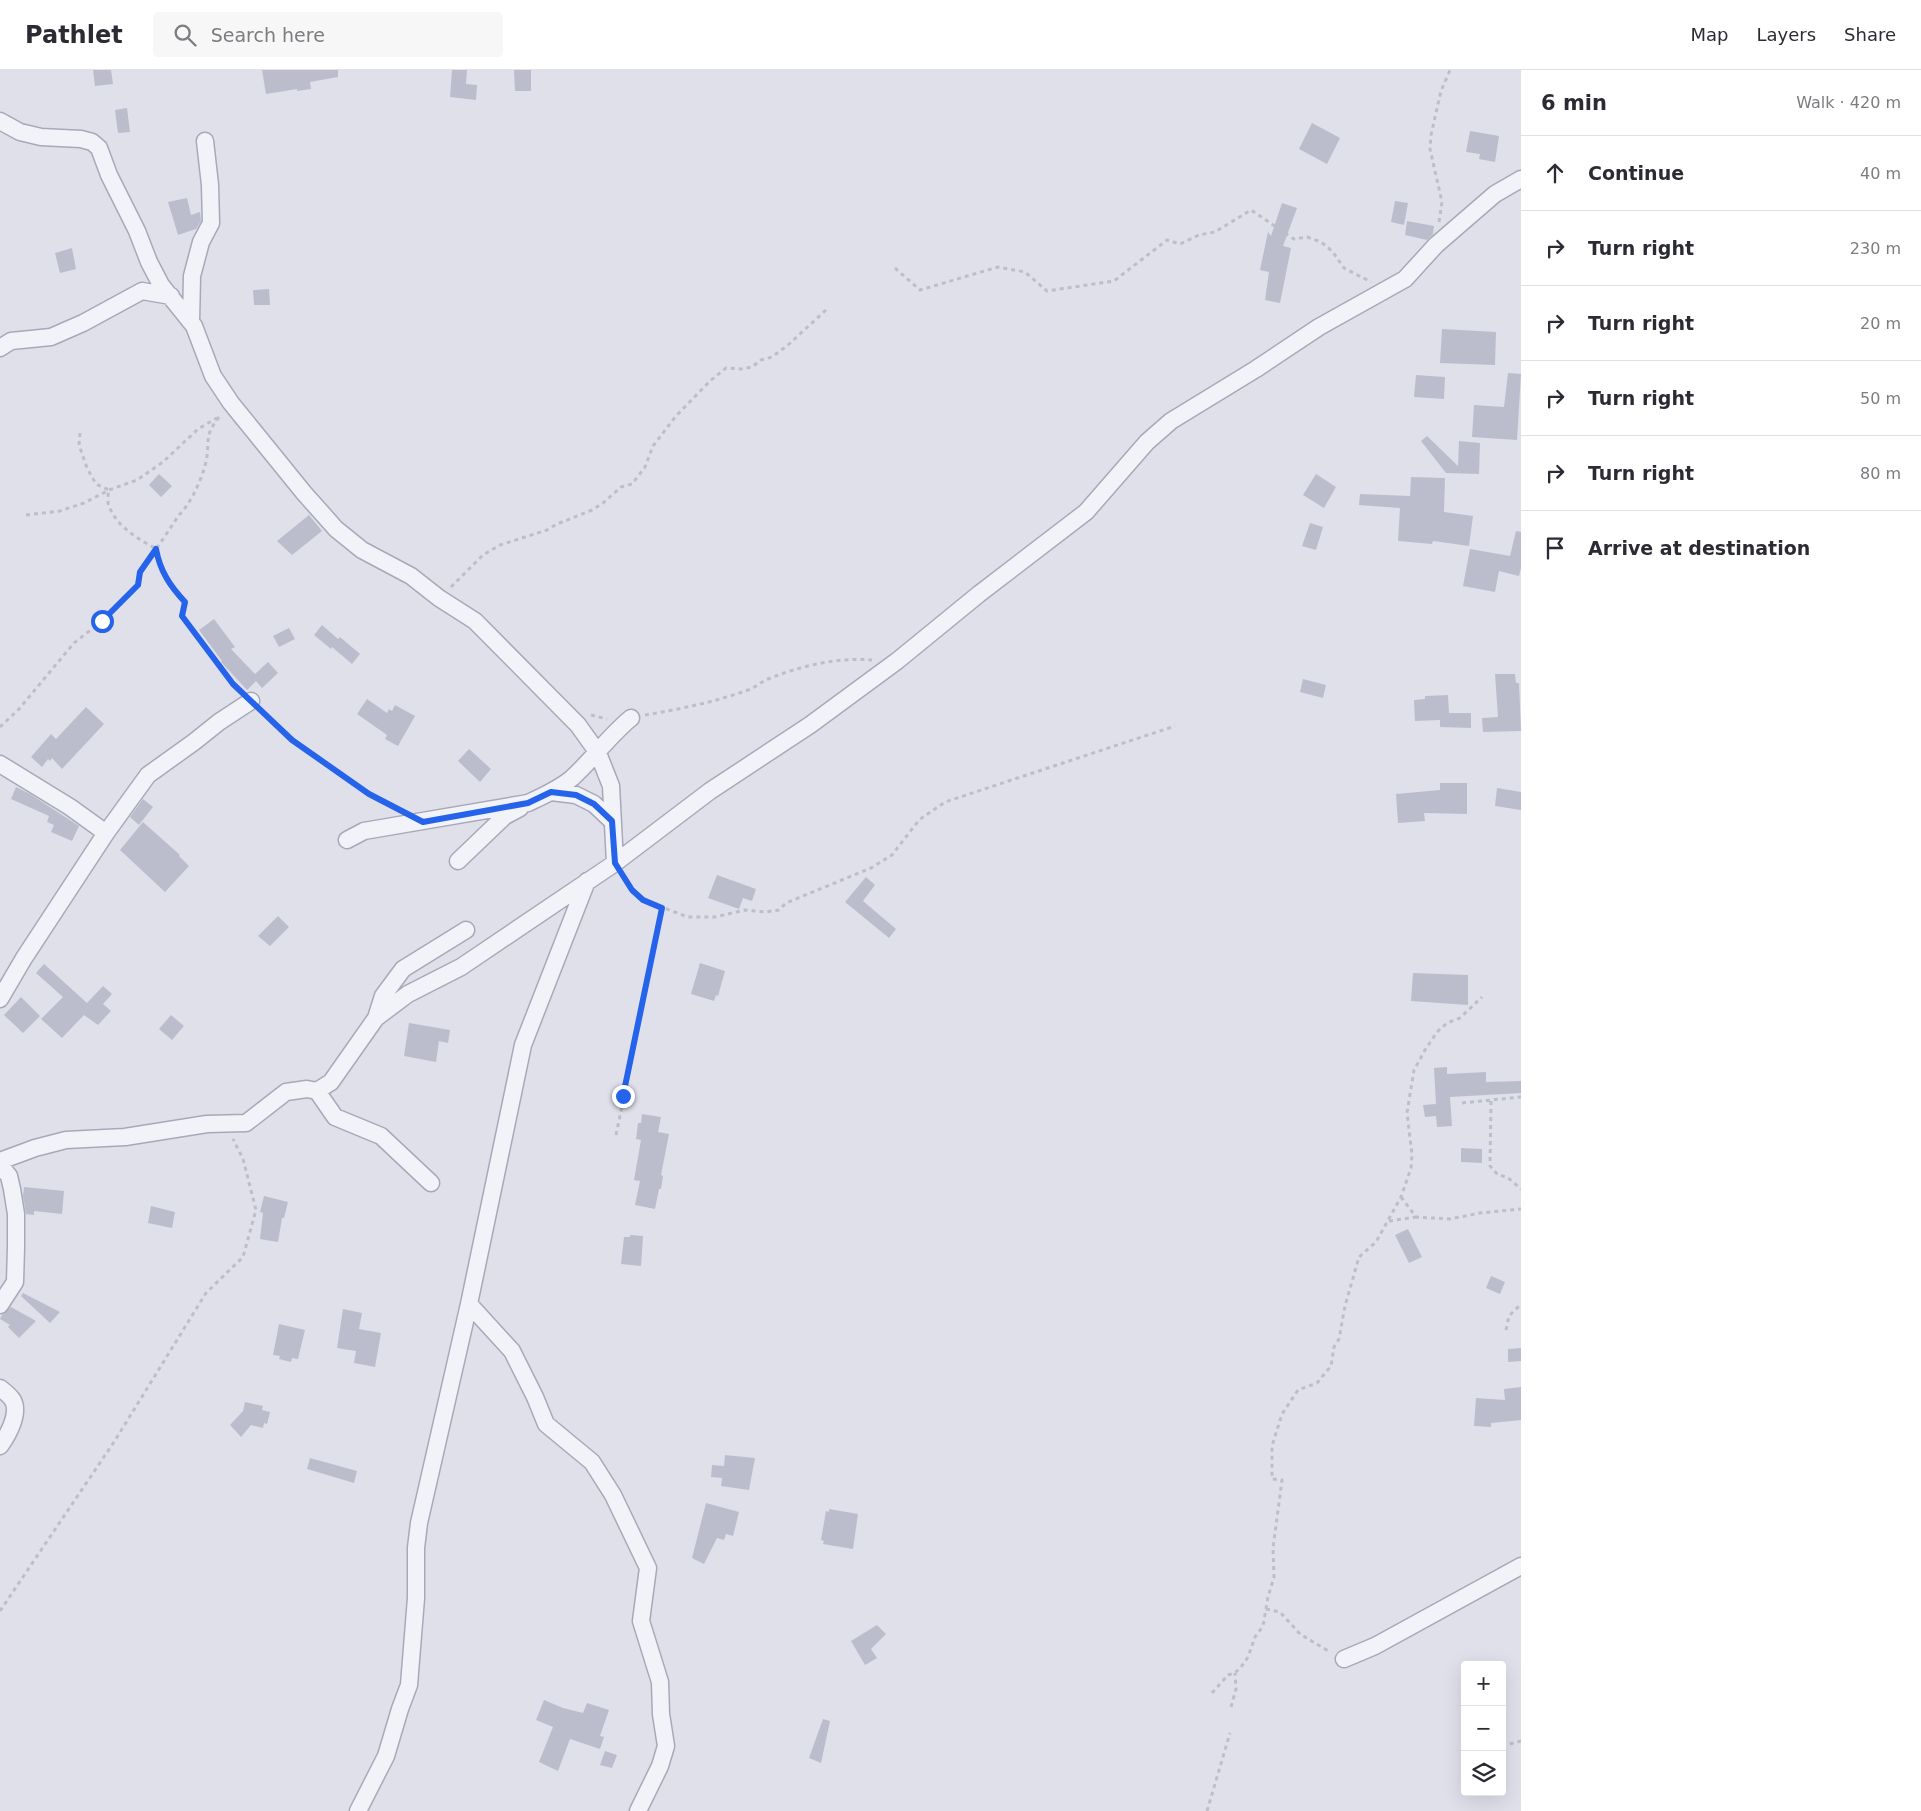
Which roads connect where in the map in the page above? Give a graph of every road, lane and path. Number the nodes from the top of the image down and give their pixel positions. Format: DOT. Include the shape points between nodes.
graph roads {
  1 [pos="1450,70"];
  2 [pos="0,121"];
  3 [pos="206,141"];
  4 [pos="1521,180"];
  5 [pos="1436,245"];
  6 [pos="895,268"];
  7 [pos="1384,289"];
  8 [pos="171,296"];
  9 [pos="826,310"];
  10 [pos="191,322"];
  11 [pos="0,348"];
  12 [pos="232,403"];
  13 [pos="219,417"];
  14 [pos="80,433"];
  15 [pos="108,490"];
  16 [pos="26,515"];
  17 [pos="156,549"];
  18 [pos="440,598"];
  19 [pos="897,661"];
  20 [pos="251,701"];
  21 [pos="584,713"];
  22 [pos="632,718"];
  23 [pos="0,726"];
  24 [pos="1175,726"];
  25 [pos="598,753"];
  26 [pos="0,764"];
  27 [pos="551,792"];
  28 [pos="528,803"];
  29 [pos="612,821"];
  30 [pos="423,822"];
  31 [pos="106,832"];
  32 [pos="347,840"];
  33 [pos="458,861"];
  34 [pos="615,863"];
  35 [pos="587,881"];
  36 [pos="662,908"];
  37 [pos="466,930"];
  38 [pos="1482,997"];
  39 [pos="0,999"];
  40 [pos="376,1018"];
  41 [pos="318,1091"];
  42 [pos="1521,1097"];
  43 [pos="1491,1101"];
  44 [pos="1462,1103"];
  45 [pos="217,1124"];
  46 [pos="616,1134"];
  47 [pos="0,1161"];
  48 [pos="0,1166"];
  49 [pos="432,1183"];
  50 [pos="1521,1189"];
  51 [pos="1401,1197"];
  52 [pos="1521,1209"];
  53 [pos="1416,1216"];
  54 [pos="1389,1221"];
  55 [pos="469,1304"];
  56 [pos="1521,1304"];
  57 [pos="0,1305"];
  58 [pos="1506,1330"];
  59 [pos="0,1388"];
  60 [pos="0,1446"];
  61 [pos="1521,1566"];
  62 [pos="1266,1609"];
  63 [pos="0,1611"];
  64 [pos="1344,1659"];
  65 [pos="1235,1673"];
  66 [pos="1212,1693"];
  67 [pos="1231,1707"];
  68 [pos="1230,1733"];
  69 [pos="1521,1741"];
  70 [pos="1506,1745"];
  71 [pos="358,1811"];
  72 [pos="638,1811"];
  73 [pos="1207,1811"];
  1 -- 5 [label="path" via="1441,91 1431,135 1430,149 1442,202"];
  2 -- 8 [label="street" via="20,132 41,138 81,140 92,142 99,148 161,285"];
  3 -- 10 [label="street" via="211,223 201,242 192,276"];
  4 -- 5 [label="street" via="1495,194"];
  5 -- 7 [label="street" via="1405,279"];
  6 -- 7 [label="path" via="920,290 998,267 1025,272 1047,291 1114,281 1167,240 1180,244 1215,232 1251,210 1294,239 1307,237 1321,242 1344,268"];
  7 -- 19 [label="street" via="1319,326 1171,421 1147,442 1086,512"];
  8 -- 10 [label="street"];
  8 -- 11 [label="street" via="142,291 83,324 51,337 11,341"];
  9 -- 18 [label="path" via="772,357 752,367 726,368 710,381 653,446 646,467 632,484 621,487 592,510 488,552"];
  10 -- 12 [label="street" via="213,376"];
  12 -- 13 [label="path"];
  12 -- 18 [label="street" via="336,529 362,550 411,576"];
  13 -- 15 [label="path" via="198,428 163,462 137,480"];
  13 -- 17 [label="path" via="210,428 203,472 185,510"];
  14 -- 15 [label="path" via="79,445 87,468 96,484"];
  15 -- 16 [label="path" via="60,511"];
  15 -- 17 [label="path" via="108,505 118,521 139,540"];
  17 -- 20 [label="path" via="170,585 185,602 182,616 233,684"];
  17 -- 23 [label="path" via="140,572 138,585 102,621 74,643 19,709"];
  18 -- 25 [label="street" via="482,627 578,725"];
  19 -- 22 [label="path" via="852,658 799,668 751,689 698,706"];
  19 -- 34 [label="street"];
  20 -- 30 [label="path" via="292,740 361,788"];
  20 -- 31 [label="street" via="148,775"];
  21 -- 22 [label="path" via="603,719"];
  22 -- 25 [label="street" via="616,730"];
  24 -- 36 [label="path" via="945,802 919,820 892,855 871,868 786,903 778,910 745,910 715,917 688,917"];
  25 -- 27 [label="street"];
  25 -- 29 [label="street" via="611,786"];
  26 -- 31 [label="street"];
  27 -- 28 [label="street"];
  27 -- 29 [label="street" via="576,795 594,804"];
  28 -- 30 [label="street"];
  28 -- 33 [label="street" via="505,816"];
  29 -- 34 [label="street"];
  30 -- 32 [label="street" via="364,831"];
  31 -- 39 [label="street"];
  34 -- 35 [label="street"];
  34 -- 36 [label="path" via="632,890 643,900"];
  35 -- 40 [label="street" via="461,967 408,994"];
  35 -- 55 [label="street" via="523,1045"];
  36 -- 46 [label="path"];
  37 -- 40 [label="street" via="402,969 383,996"];
  38 -- 51 [label="path" via="1460,1018 1437,1032 1414,1070 1407,1114 1411,1168"];
  40 -- 41 [label="street" via="331,1082"];
  41 -- 45 [label="street" via="308,1088 286,1092 246,1123"];
  41 -- 49 [label="street" via="335,1117 381,1136"];
  42 -- 43 [label="path"];
  43 -- 44 [label="path"];
  43 -- 50 [label="path" via="1490,1166"];
  45 -- 47 [label="street" via="125,1137 66,1140"];
  45 -- 63 [label="path" via="230,1135 243,1159 256,1210 243,1257 206,1293 114,1442"];
  48 -- 57 [label="street" via="9,1176 16,1214 15,1282"];
  51 -- 53 [label="path"];
  51 -- 54 [label="path"];
  52 -- 53 [label="path" via="1450,1219"];
  53 -- 54 [label="path"];
  54 -- 62 [label="path" via="1376,1242 1359,1258 1331,1366 1317,1383 1298,1390 1282,1414 1272,1446 1272,1478 1282,1480 1273,1548 1274,1577"];
  55 -- 71 [label="street" via="419,1523 409,1685 386,1756"];
  55 -- 72 [label="street" via="512,1351 546,1424 592,1462 613,1495 648,1568 641,1621 660,1682 666,1746"];
  56 -- 58 [label="path" via="1509,1316"];
  59 -- 60 [label="street" via="13,1400 16,1414"];
  61 -- 64 [label="street" via="1375,1646"];
  62 -- 64 [label="path" via="1280,1612 1300,1634"];
  62 -- 65 [label="path" via="1263,1626 1248,1657"];
  65 -- 66 [label="path" via="1228,1675"];
  65 -- 67 [label="path" via="1236,1689"];
  68 -- 73 [label="path"];
  69 -- 70 [label="path"];
}
